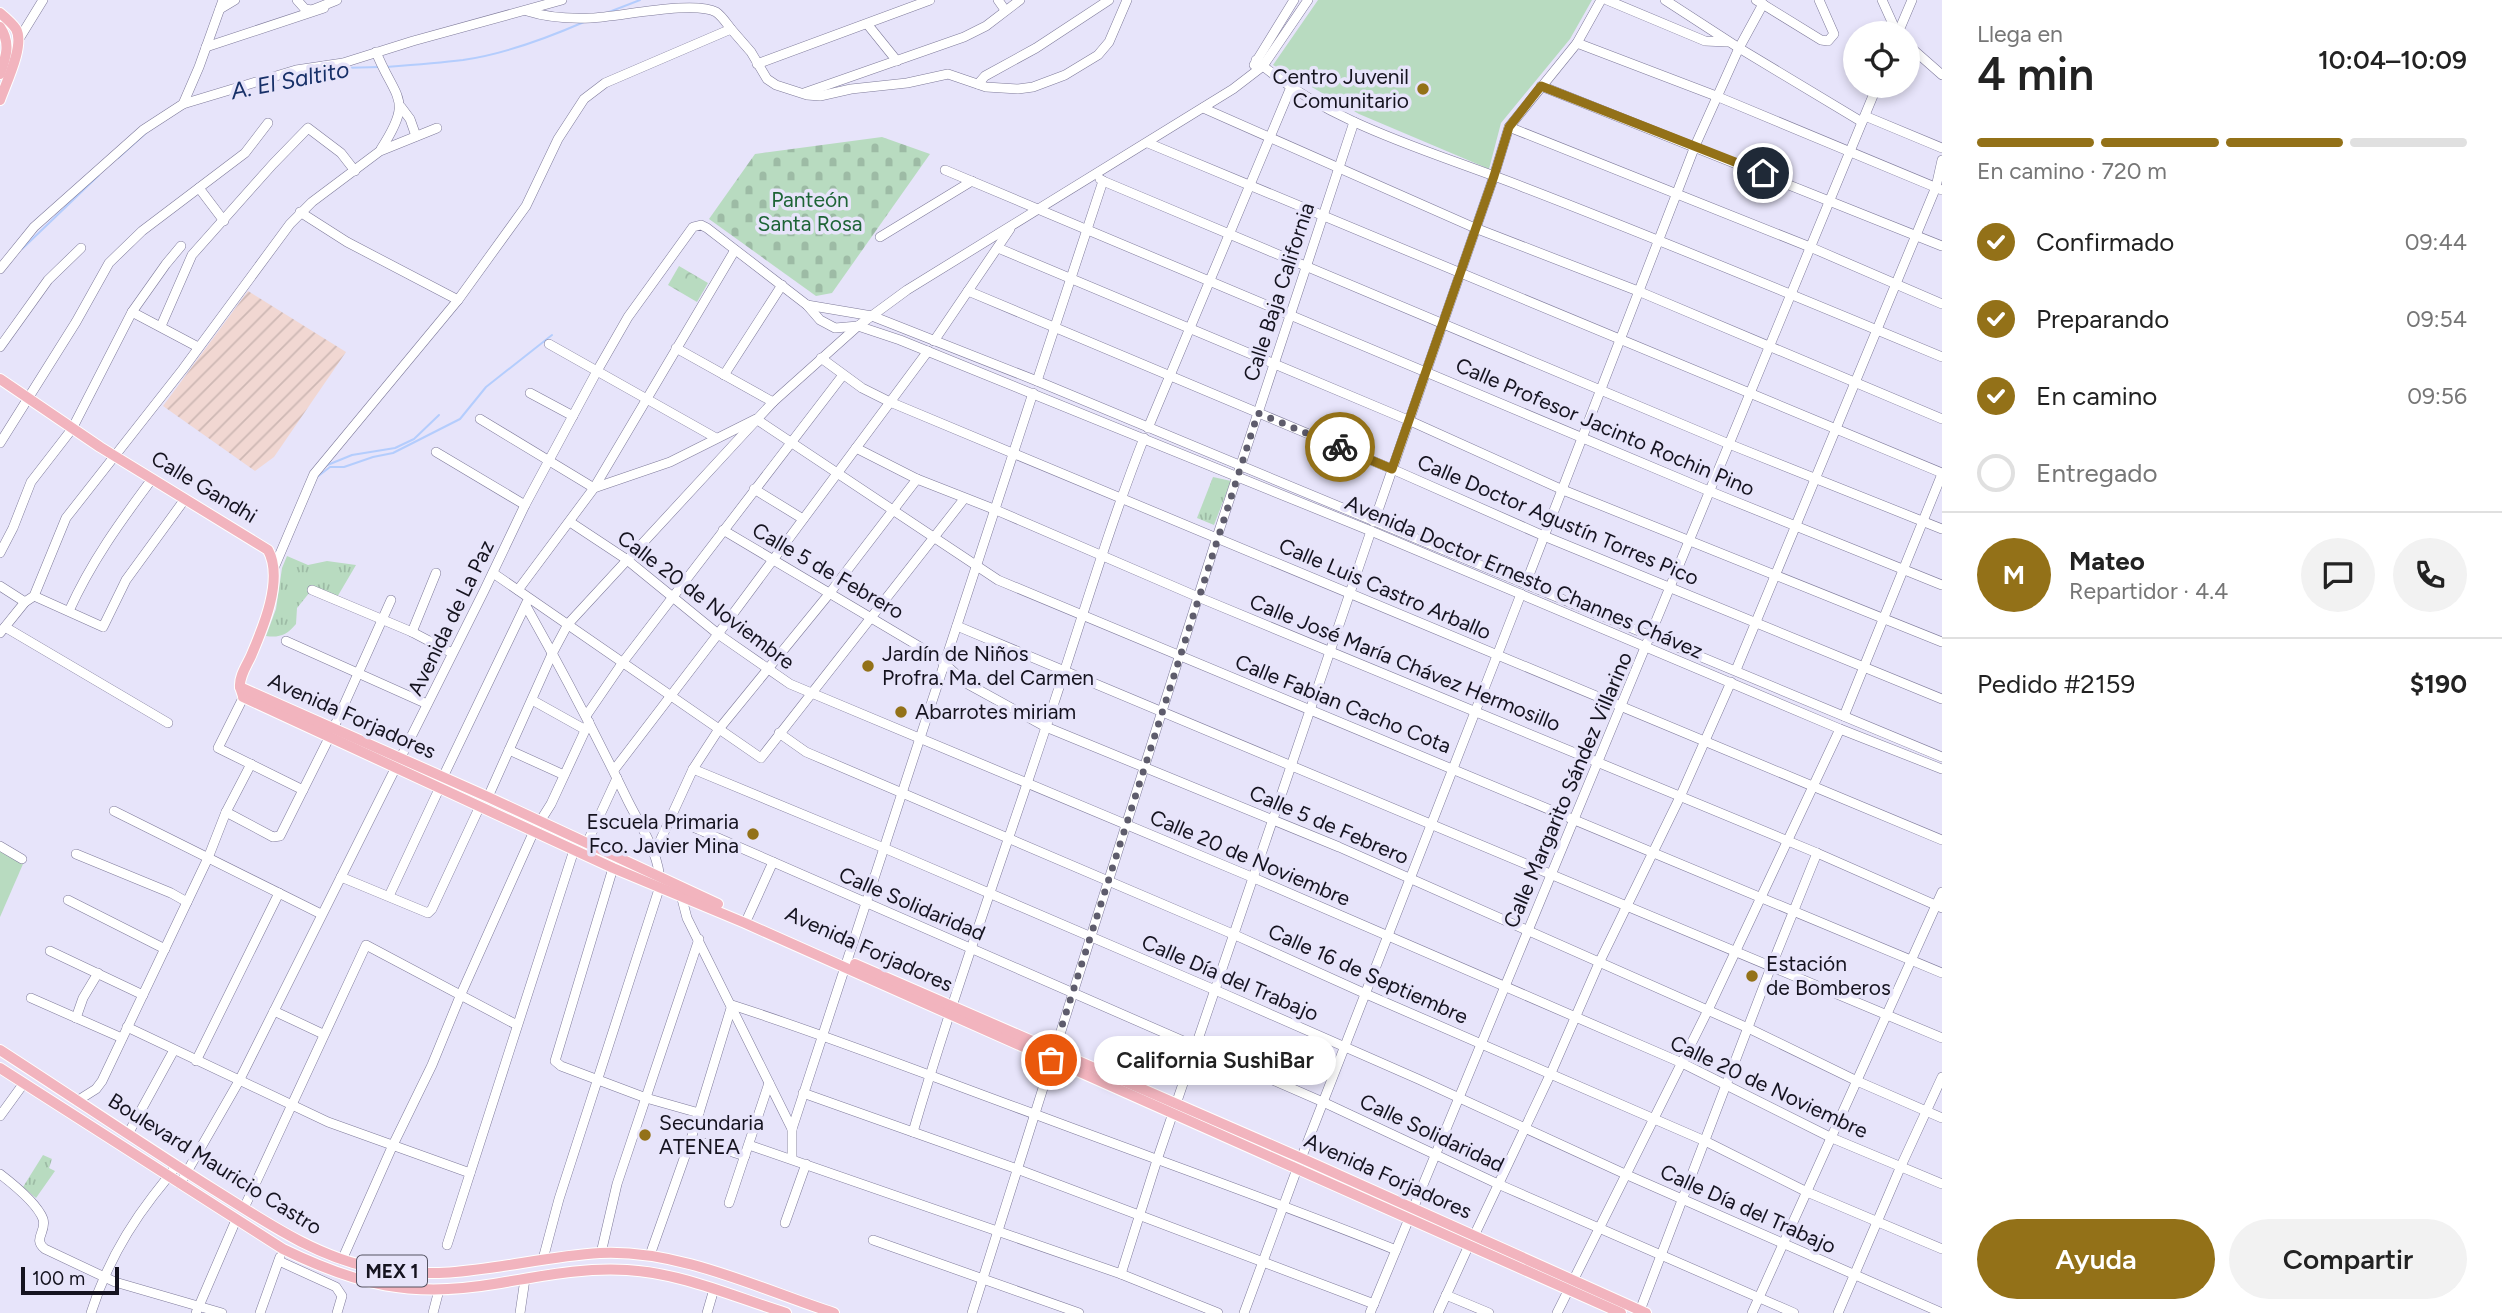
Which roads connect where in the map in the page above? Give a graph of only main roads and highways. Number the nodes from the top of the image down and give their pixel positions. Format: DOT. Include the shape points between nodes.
graph roads {
  1 [pos="0,13"];
  2 [pos="0,27"];
  3 [pos="0,74"];
  4 [pos="0,100"];
  5 [pos="0,379"];
  6 [pos="243,692"];
  7 [pos="537,826"];
  8 [pos="660,882"];
  9 [pos="846,964"];
  10 [pos="0,1051"];
  11 [pos="0,1068"];
  12 [pos="1571,1285"];
  13 [pos="772,1292"];
  14 [pos="741,1298"];
  15 [pos="1642,1312"];
  16 [pos="786,1313"];
  17 [pos="834,1313"];
  18 [pos="1621,1313"];
  1 -- 4 [label="main road" via="17,30 19,39"];
  2 -- 3 [label="main road" via="7,40"];
  5 -- 6 [label="main road, Calle Gandhi" via="115,457 263,545 271,555 274,568 267,614 241,678"];
  6 -- 7 [label="main road, Avenida Forjadores"];
  7 -- 8 [label="main road, Avenida Forjadores" via="587,843"];
  7 -- 8 [label="main road, Avenida Forjadores" via="613,868"];
  8 -- 9 [label="main road, Avenida Forjadores"];
  8 -- 9 [label="main road, Avenida Forjadores"];
  9 -- 12 [label="main road, Avenida Forjadores"];
  10 -- 13 [label="main road, Boulevard Mauricio Castro / MEX 1" via="244,1208 342,1260 431,1275 601,1253 650,1255"];
  11 -- 14 [label="main road, Boulevard Mauricio Castro / MEX 1" via="283,1249 365,1282 439,1290 566,1272 627,1270"];
  12 -- 15 [label="main road, Avenida Forjadores"];
  12 -- 18 [label="main road, Avenida Forjadores"];
  13 -- 14 [label="main road"];
  13 -- 17 [label="main road, Boulevard Mauricio Castro / MEX 1"];
  14 -- 16 [label="main road, Boulevard Mauricio Castro / MEX 1"];
}
